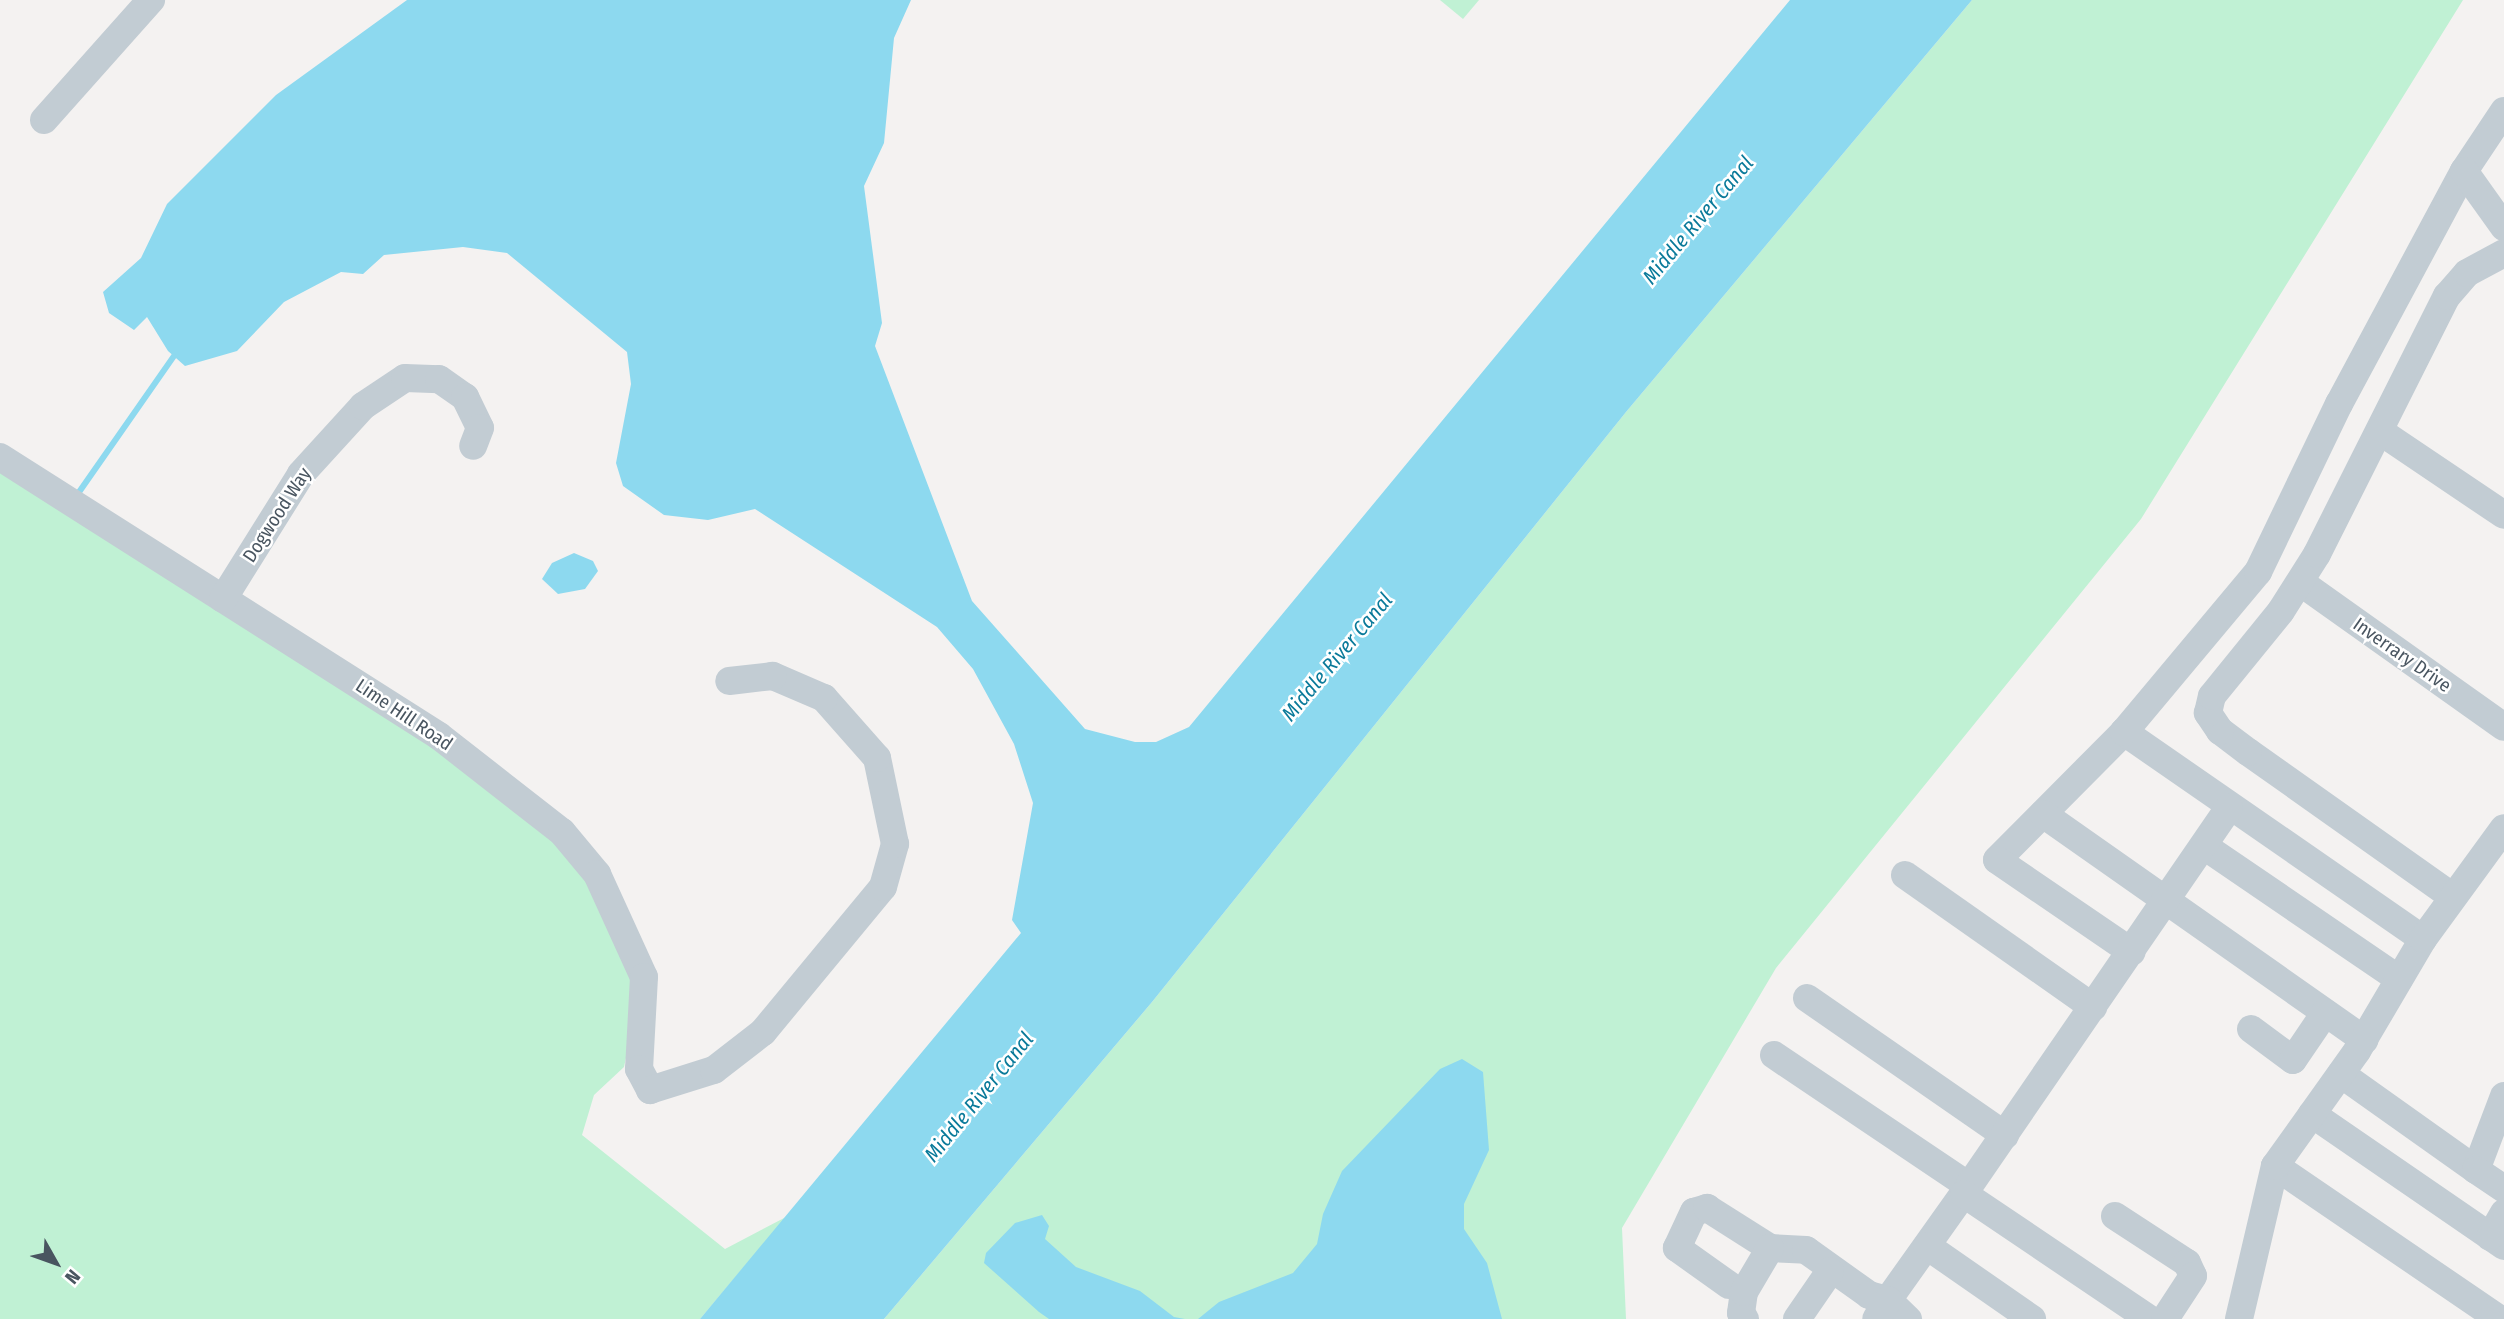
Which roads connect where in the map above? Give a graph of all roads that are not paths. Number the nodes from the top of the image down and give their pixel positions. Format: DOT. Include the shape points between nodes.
graph roads {
  1 [pos="151,0"];
  2 [pos="2504,111"];
  3 [pos="44,120"];
  4 [pos="2464,171"];
  5 [pos="2504,227"];
  6 [pos="2504,253"];
  7 [pos="2381,432"];
  8 [pos="473,446"];
  9 [pos="0,457"];
  10 [pos="2504,515"];
  11 [pos="2300,582"];
  12 [pos="223,599"];
  13 [pos="729,681"];
  14 [pos="2504,727"];
  15 [pos="2124,732"];
  16 [pos="2229,808"];
  17 [pos="2043,814"];
  18 [pos="2504,828"];
  19 [pos="2204,846"];
  20 [pos="1905,875"];
  21 [pos="2454,897"];
  22 [pos="2168,901"];
  23 [pos="2423,939"];
  24 [pos="2132,952"];
  25 [pos="2399,979"];
  26 [pos="1807,998"];
  27 [pos="2093,1007"];
  28 [pos="2325,1013"];
  29 [pos="2251,1029"];
  30 [pos="2364,1040"];
  31 [pos="1774,1055"];
  32 [pos="2341,1074"];
  33 [pos="2504,1096"];
  34 [pos="2312,1114"];
  35 [pos="2005,1135"];
  36 [pos="2275,1166"];
  37 [pos="2476,1170"];
  38 [pos="2504,1189"];
  39 [pos="1966,1190"];
  40 [pos="2115,1216"];
  41 [pos="2499,1232"];
  42 [pos="1927,1246"];
  43 [pos="1770,1248"];
  44 [pos="1830,1271"];
  45 [pos="1729,1285"];
  46 [pos="1891,1313"];
  47 [pos="1745,1319"];
  48 [pos="1797,1319"];
  49 [pos="2032,1319"];
  50 [pos="2149,1319"];
  51 [pos="2165,1319"];
  52 [pos="2239,1319"];
  53 [pos="2499,1319"];
  1 -- 3 [label="street"];
  2 -- 4 [label="street"];
  4 -- 5 [label="street"];
  4 -- 15 [label="street" via="2339,404 2258,572"];
  6 -- 7 [label="street" via="2456,282"];
  7 -- 10 [label="street"];
  7 -- 11 [label="street"];
  8 -- 12 [label="street, Dogwood Way" via="480,428 465,397 439,379 405,378 363,406 301,474"];
  9 -- 12 [label="street, Lime Hill Road"];
  11 -- 14 [label="street, Inverrary Drive"];
  11 -- 21 [label="street" via="2212,696 2208,713 2220,731 2248,752"];
  12 -- 13 [label="street, Lime Hill Road" via="439,736 562,832 597,874 644,977 639,1069 650,1090 714,1070 763,1032 883,887 895,844 877,758 824,698 773,676"];
  15 -- 16 [label="street"];
  15 -- 17 [label="street"];
  16 -- 19 [label="street"];
  16 -- 23 [label="street"];
  17 -- 22 [label="street"];
  17 -- 24 [label="street" via="1997,860"];
  18 -- 21 [label="street"];
  19 -- 22 [label="street"];
  19 -- 25 [label="street"];
  20 -- 27 [label="street"];
  21 -- 23 [label="street"];
  22 -- 24 [label="street"];
  22 -- 28 [label="street"];
  23 -- 25 [label="street"];
  24 -- 27 [label="street"];
  25 -- 30 [label="street"];
  26 -- 35 [label="street"];
  27 -- 35 [label="street"];
  28 -- 29 [label="street" via="2293,1060"];
  28 -- 30 [label="street"];
  30 -- 32 [label="street"];
  31 -- 39 [label="street"];
  32 -- 34 [label="street"];
  32 -- 37 [label="street"];
  33 -- 37 [label="street"];
  34 -- 36 [label="street"];
  34 -- 41 [label="street"];
  35 -- 39 [label="street"];
  36 -- 52 [label="street"];
  36 -- 53 [label="street"];
  37 -- 38 [label="street"];
  39 -- 42 [label="street"];
  39 -- 50 [label="street"];
  40 -- 51 [label="street" via="2186,1263 2193,1276"];
  42 -- 46 [label="street"];
  42 -- 49 [label="street"];
  43 -- 44 [label="street" via="1806,1250"];
  43 -- 45 [label="street" via="1707,1208 1694,1212 1677,1248"];
  43 -- 47 [label="street" via="1744,1292 1741,1313"];
  44 -- 46 [label="street"];
  44 -- 48 [label="street"];
}
